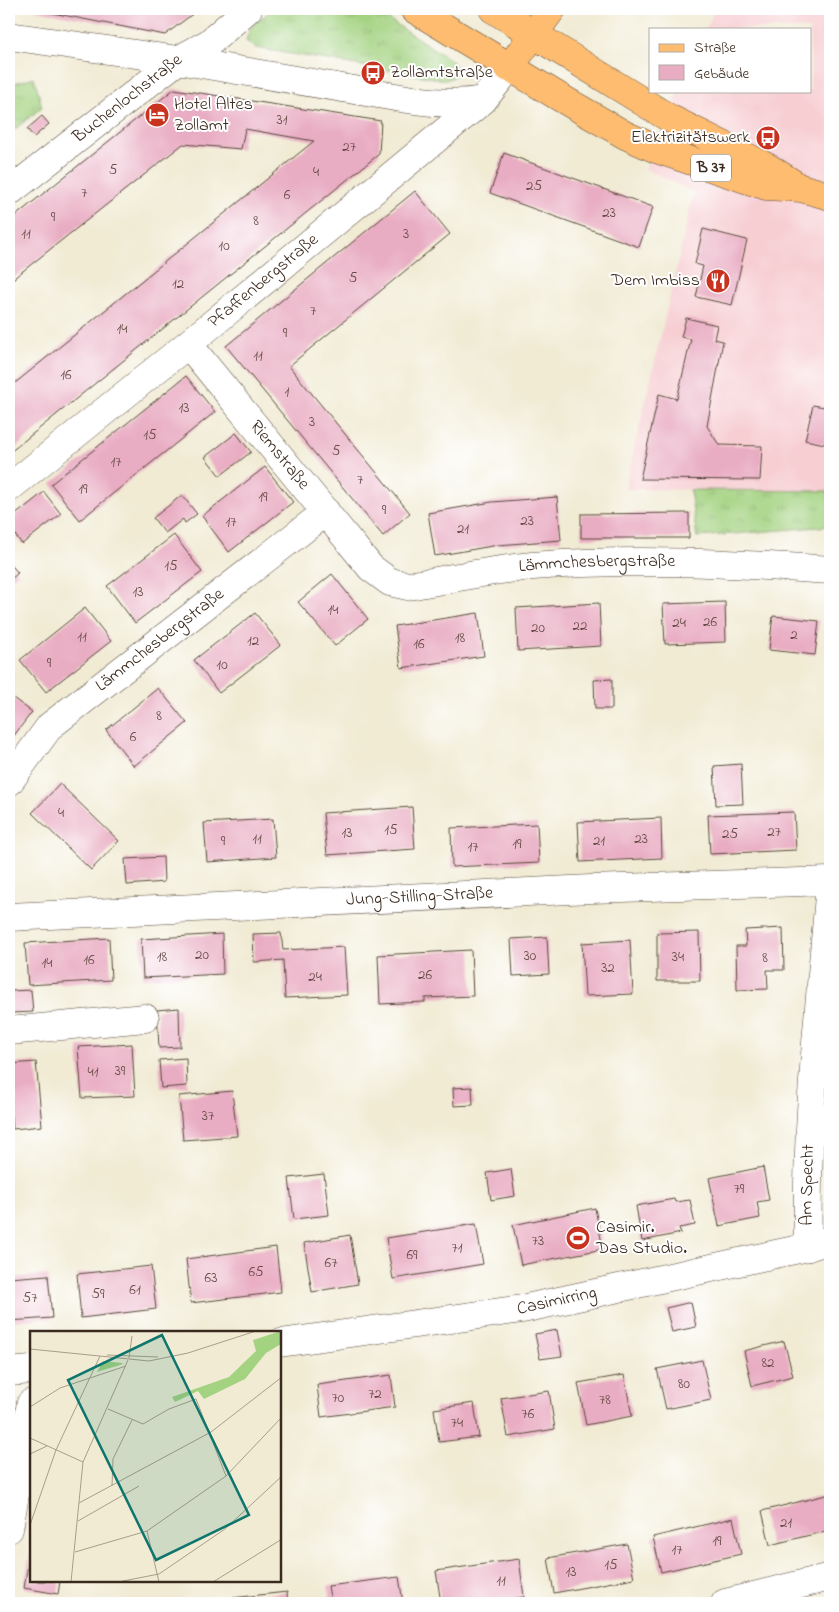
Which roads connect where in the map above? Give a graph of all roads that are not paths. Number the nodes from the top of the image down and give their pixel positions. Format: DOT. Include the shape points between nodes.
graph roads {
  1 [pos="248,9"];
  2 [pos="414,9"];
  3 [pos="493,9"];
  4 [pos="552,9"];
  5 [pos="534,35"];
  6 [pos="9,36"];
  7 [pos="178,60"];
  8 [pos="509,68"];
  9 [pos="407,99"];
  10 [pos="483,100"];
  11 [pos="412,159"];
  12 [pos="800,188"];
  13 [pos="9,192"];
  14 [pos="830,196"];
  15 [pos="188,344"];
  16 [pos="9,488"];
  17 [pos="326,512"];
  18 [pos="371,568"];
  19 [pos="830,570"];
  20 [pos="9,782"];
  21 [pos="830,882"];
  22 [pos="9,917"];
  23 [pos="145,1018"];
  24 [pos="9,1031"];
  25 [pos="819,1244"];
  26 [pos="281,1343"];
  27 [pos="30,1370"];
  28 [pos="9,1372"];
  29 [pos="30,1409"];
  30 [pos="9,1529"];
  31 [pos="830,1577"];
  32 [pos="726,1603"];
  1 -- 7 [label="street, Buchenlochstraße" via="209,43"];
  2 -- 8 [label="main road, B 37"];
  3 -- 5 [label="main road, B 37"];
  4 -- 5 [label="main road"];
  5 -- 8 [label="main road"];
  5 -- 12 [label="main road, B 37" via="669,118 769,168"];
  6 -- 7 [label="street"];
  7 -- 9 [label="street"];
  7 -- 13 [label="street, Buchenlochstraße"];
  8 -- 10 [label="street, Pfaffenbergstraße"];
  8 -- 12 [label="main road, B 37" via="624,135 656,149 766,186"];
  9 -- 10 [label="street" via="444,104"];
  9 -- 11 [label="street" via="423,118 425,128"];
  10 -- 11 [label="street, Pfaffenbergstraße"];
  11 -- 15 [label="street, Pfaffenbergstraße"];
  12 -- 14 [label="main road, B 37"];
  15 -- 16 [label="street, Pfaffenbergstraße"];
  15 -- 17 [label="street, Riemstraße"];
  17 -- 18 [label="street, Riemstraße"];
  17 -- 20 [label="street, Lämmchesbergstraße" via="50,726"];
  18 -- 19 [label="street, Lämmchesbergstraße" via="390,582 408,586 540,566 736,563"];
  21 -- 22 [label="street, Jung-Stilling-Straße" via="591,889"];
  21 -- 25 [label="street, Am Specht" via="806,1191"];
  23 -- 24 [label="street"];
  25 -- 26 [label="street, Casimirring" via="522,1309"];
  27 -- 28 [label="street"];
  29 -- 30 [label="street"];
  31 -- 32 [label="street"];
}
